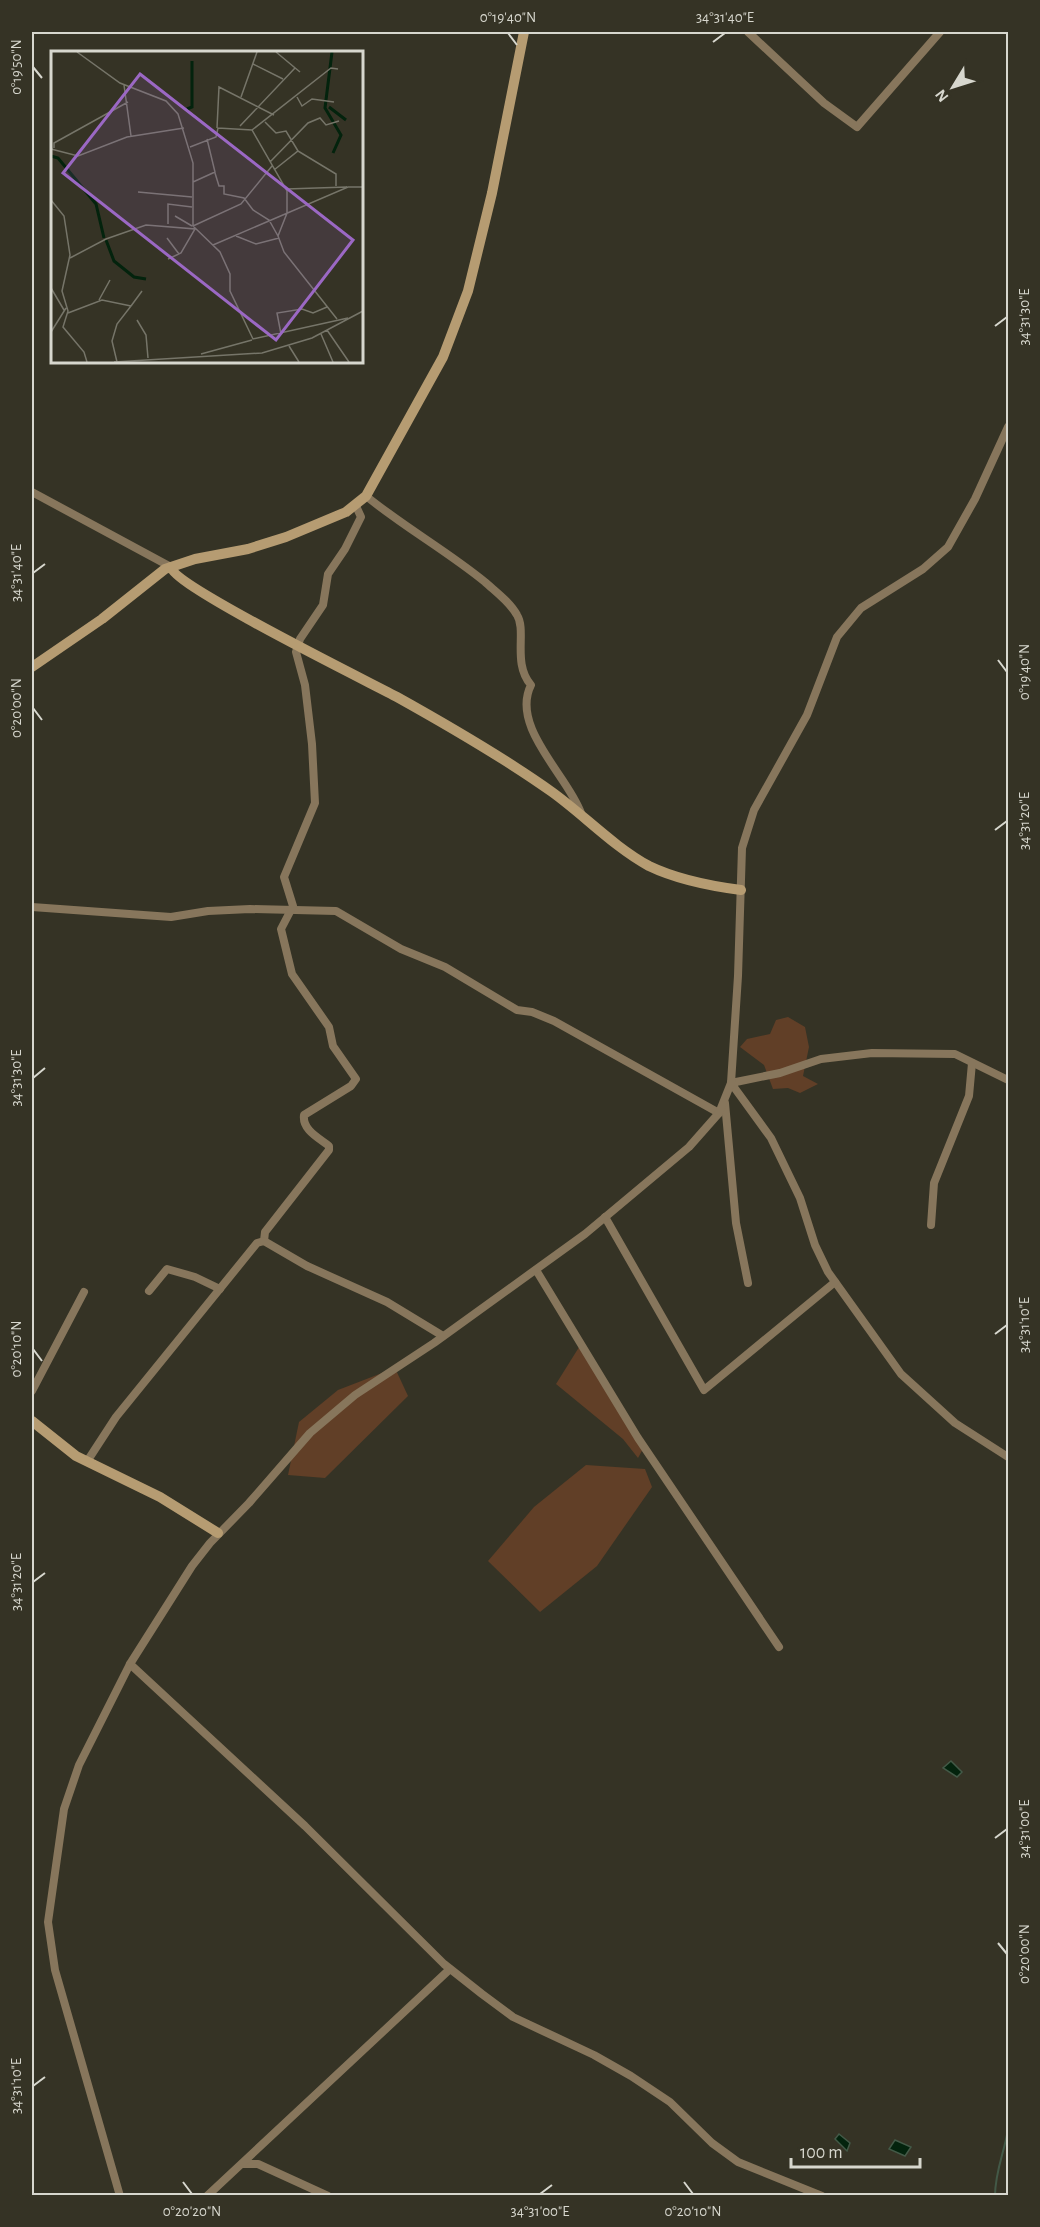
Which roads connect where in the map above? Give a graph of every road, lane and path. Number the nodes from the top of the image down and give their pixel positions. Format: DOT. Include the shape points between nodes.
graph roads {
  1 [pos="524,32"];
  2 [pos="748,32"];
  3 [pos="940,32"];
  4 [pos="1008,427"];
  5 [pos="32,492"];
  6 [pos="366,496"];
  7 [pos="356,506"];
  8 [pos="171,567"];
  9 [pos="298,646"];
  10 [pos="32,666"];
  11 [pos="581,815"];
  12 [pos="741,890"];
  13 [pos="32,907"];
  14 [pos="291,912"];
  15 [pos="972,1063"];
  16 [pos="1008,1080"];
  17 [pos="731,1083"];
  18 [pos="724,1101"];
  19 [pos="719,1113"];
  20 [pos="605,1217"];
  21 [pos="931,1225"];
  22 [pos="264,1241"];
  23 [pos="536,1270"];
  24 [pos="835,1282"];
  25 [pos="748,1283"];
  26 [pos="219,1289"];
  27 [pos="149,1291"];
  28 [pos="84,1292"];
  29 [pos="443,1336"];
  30 [pos="32,1391"];
  31 [pos="32,1421"];
  32 [pos="1008,1457"];
  33 [pos="88,1460"];
  34 [pos="218,1533"];
  35 [pos="779,1647"];
  36 [pos="130,1664"];
  37 [pos="450,1969"];
  38 [pos="243,2164"];
  39 [pos="120,2196"];
  40 [pos="207,2196"];
  41 [pos="328,2196"];
  42 [pos="822,2196"];
  1 -- 6 [label="street" via="468,291 443,357"];
  2 -- 3 [label="street" via="824,103 856,127"];
  4 -- 12 [label="street" via="948,547 923,569 861,609 837,637 807,715 749,822 742,848"];
  5 -- 8 [label="street"];
  6 -- 7 [label="street"];
  6 -- 11 [label="street" via="466,566 518,616 523,668 531,685 526,702 533,731"];
  7 -- 8 [label="street" via="286,537"];
  7 -- 9 [label="street" via="361,517 328,574 323,605"];
  8 -- 9 [label="street" via="185,582"];
  8 -- 10 [label="street"];
  9 -- 11 [label="street" via="489,751"];
  9 -- 14 [label="street" via="296,658 307,700 312,744 315,803 284,877 293,906"];
  11 -- 12 [label="street" via="649,865 704,886"];
  12 -- 17 [label="street"];
  13 -- 14 [label="street" via="171,917 230,909"];
  14 -- 19 [label="street" via="336,911 401,949 445,967 517,1010 554,1021"];
  14 -- 22 [label="street" via="281,929 292,974 329,1027 333,1046 356,1079 304,1115 308,1130 329,1150 265,1232"];
  15 -- 16 [label="street"];
  15 -- 17 [label="street" via="955,1054 844,1054"];
  15 -- 21 [label="street" via="969,1096 934,1183"];
  17 -- 18 [label="street"];
  17 -- 24 [label="street" via="771,1138 800,1198 815,1245"];
  18 -- 19 [label="street"];
  18 -- 25 [label="street" via="736,1223"];
  19 -- 20 [label="street" via="689,1147"];
  20 -- 23 [label="street"];
  20 -- 24 [label="street" via="704,1390"];
  22 -- 26 [label="street" via="257,1243"];
  22 -- 29 [label="street" via="307,1266 387,1302"];
  23 -- 29 [label="street"];
  23 -- 35 [label="street" via="638,1438"];
  24 -- 32 [label="street" via="901,1374 955,1423"];
  26 -- 27 [label="street" via="167,1269"];
  26 -- 33 [label="street" via="116,1417"];
  28 -- 30 [label="street"];
  29 -- 34 [label="street" via="322,1420"];
  31 -- 33 [label="street" via="55,1442"];
  33 -- 34 [label="street"];
  34 -- 36 [label="street" via="192,1566"];
  36 -- 37 [label="street" via="305,1826"];
  36 -- 39 [label="street" via="67,1794 48,1922 54,1970"];
  37 -- 38 [label="street"];
  37 -- 42 [label="street" via="513,2017 594,2055 670,2102 738,2162"];
  38 -- 40 [label="street"];
  38 -- 41 [label="street" via="258,2164"];
}
